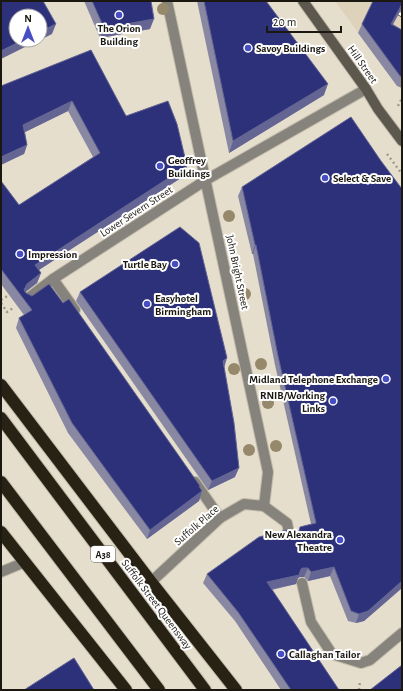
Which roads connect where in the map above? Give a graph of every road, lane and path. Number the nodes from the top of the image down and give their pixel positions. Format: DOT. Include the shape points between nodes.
graph roads {
  1 [pos="167,1"];
  2 [pos="304,2"];
  3 [pos="366,89"];
  4 [pos="402,141"];
  5 [pos="206,180"];
  6 [pos="53,279"];
  7 [pos="27,299"];
  8 [pos="1,303"];
  9 [pos="7,312"];
  10 [pos="80,317"];
  11 [pos="1,384"];
  12 [pos="1,418"];
  13 [pos="189,472"];
  14 [pos="1,482"];
  15 [pos="264,506"];
  16 [pos="220,518"];
  17 [pos="1,532"];
  18 [pos="290,538"];
  19 [pos="25,562"];
  20 [pos="1,572"];
  21 [pos="151,582"];
  22 [pos="302,583"];
  23 [pos="402,633"];
  24 [pos="126,690"];
  25 [pos="158,690"];
  26 [pos="205,690"];
  27 [pos="236,690"];
  1 -- 5 [label="street, John Bright Street"];
  2 -- 3 [label="street, Hill Street"];
  3 -- 4 [label="street, Hill Street"];
  3 -- 5 [label="street, Lower Severn Street"];
  5 -- 6 [label="street, Lower Severn Street"];
  5 -- 15 [label="street, John Bright Street" via="268,472"];
  6 -- 7 [label="street, Lower Severn Street"];
  6 -- 10 [label="street"];
  8 -- 9 [label="path"];
  11 -- 21 [label="highway"];
  12 -- 26 [label="highway, Suffolk Street Queensway / A38"];
  13 -- 16 [label="street"];
  14 -- 25 [label="highway"];
  15 -- 16 [label="street, Suffolk Place" via="244,504"];
  15 -- 18 [label="street" via="287,523"];
  16 -- 21 [label="street, Suffolk Place"];
  17 -- 19 [label="highway"];
  19 -- 20 [label="street"];
  19 -- 24 [label="highway"];
  21 -- 27 [label="highway"];
  22 -- 23 [label="street" via="311,622 332,654 361,662 370,660"];
}
